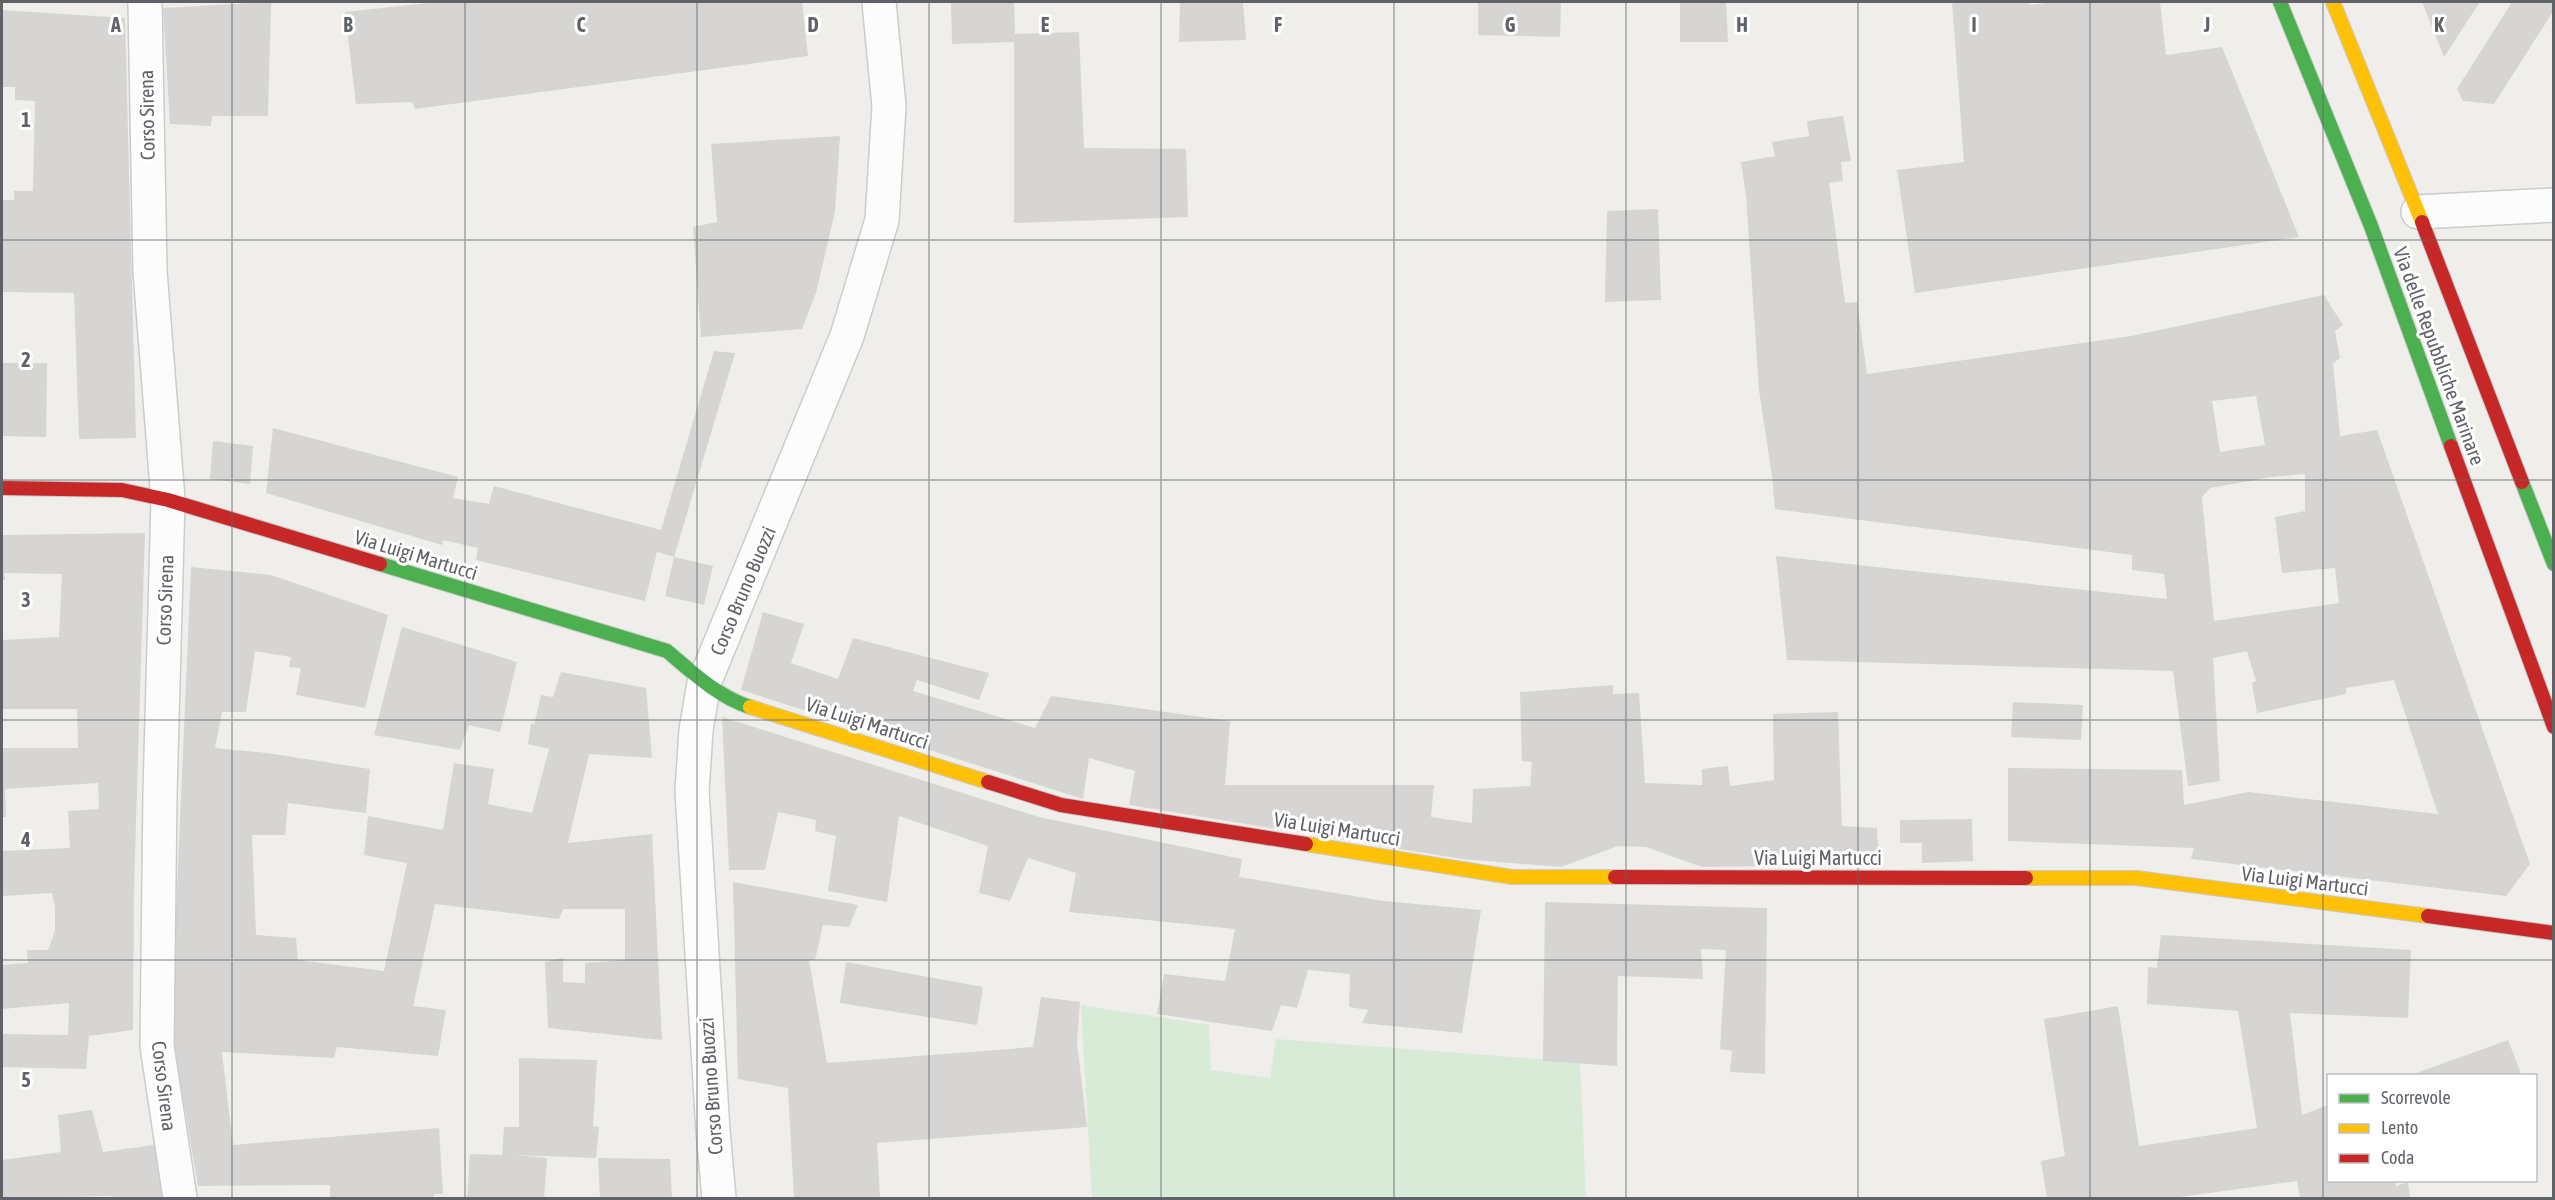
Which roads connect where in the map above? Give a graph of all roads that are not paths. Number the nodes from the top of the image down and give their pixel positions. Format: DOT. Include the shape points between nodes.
graph roads {
  1 [pos="145,2"];
  2 [pos="879,2"];
  3 [pos="2280,2"];
  4 [pos="2333,2"];
  5 [pos="2553,205"];
  6 [pos="2413,214"];
  7 [pos="2,488"];
  8 [pos="168,500"];
  9 [pos="2553,564"];
  10 [pos="704,683"];
  11 [pos="2553,727"];
  12 [pos="2553,933"];
  13 [pos="180,1198"];
  14 [pos="719,1198"];
  1 -- 8 [label="street, Corso Sirena" via="150,271"];
  2 -- 10 [label="street, Corso Bruno Buozzi" via="889,106 882,220 847,336"];
  3 -- 11 [label="street, Via delle Repubbliche Marinare" via="2376,225"];
  4 -- 6 [label="street, Via delle Repubbliche Marinare"];
  5 -- 6 [label="street"];
  6 -- 9 [label="street, Via delle Repubbliche Marinare"];
  7 -- 8 [label="street, Via Luigi Martucci" via="122,490"];
  8 -- 10 [label="street, Via Luigi Martucci" via="668,651"];
  8 -- 13 [label="street, Corso Sirena" via="159,793 157,1046"];
  10 -- 12 [label="street, Via Luigi Martucci" via="732,701 1061,805 1512,877 2136,878"];
  10 -- 14 [label="street, Corso Bruno Buozzi" via="692,791"];
}
